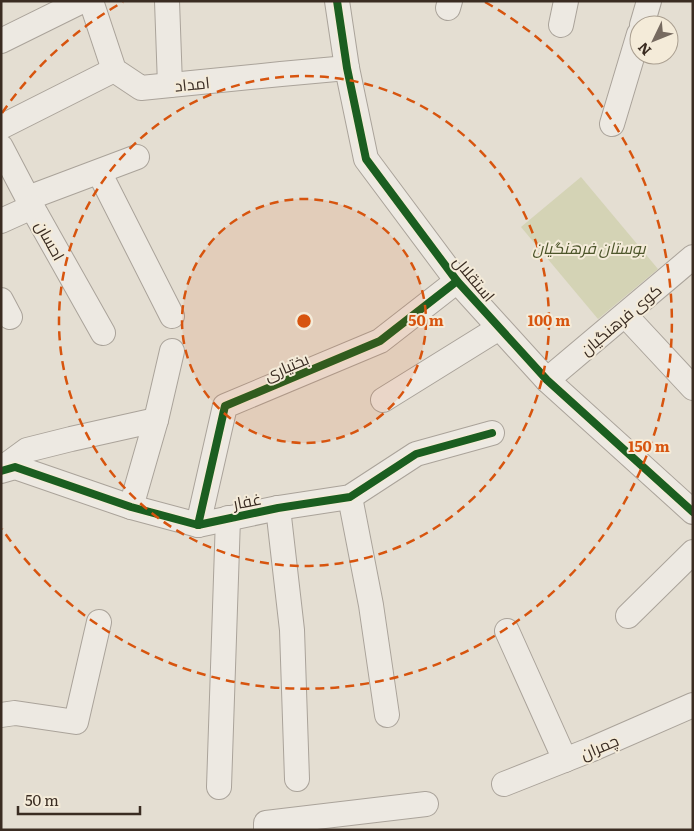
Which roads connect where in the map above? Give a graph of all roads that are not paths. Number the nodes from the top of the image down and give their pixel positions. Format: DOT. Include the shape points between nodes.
graph roads {
  1 [pos="82,1"];
  2 [pos="91,1"];
  3 [pos="167,1"];
  4 [pos="337,1"];
  5 [pos="566,1"];
  6 [pos="649,1"];
  7 [pos="645,15"];
  8 [pos="561,25"];
  9 [pos="1,41"];
  10 [pos="630,65"];
  11 [pos="347,68"];
  12 [pos="114,70"];
  13 [pos="170,85"];
  14 [pos="612,124"];
  15 [pos="1,127"];
  16 [pos="1,147"];
  17 [pos="137,157"];
  18 [pos="99,172"];
  19 [pos="30,202"];
  20 [pos="1,221"];
  21 [pos="693,257"];
  22 [pos="457,281"];
  23 [pos="625,314"];
  24 [pos="172,316"];
  25 [pos="499,328"];
  26 [pos="103,333"];
  27 [pos="172,352"];
  28 [pos="547,380"];
  29 [pos="693,388"];
  30 [pos="384,400"];
  31 [pos="156,420"];
  32 [pos="492,433"];
  33 [pos="1,470"];
  34 [pos="350,497"];
  35 [pos="131,507"];
  36 [pos="278,508"];
  37 [pos="693,512"];
  38 [pos="228,518"];
  39 [pos="198,525"];
  40 [pos="693,552"];
  41 [pos="628,616"];
  42 [pos="99,622"];
  43 [pos="507,631"];
  44 [pos="693,705"];
  45 [pos="1,715"];
  46 [pos="387,715"];
  47 [pos="565,760"];
  48 [pos="297,779"];
  49 [pos="504,784"];
  50 [pos="218,787"];
  51 [pos="426,804"];
  52 [pos="266,830"];
  1 -- 9 [label="street"];
  2 -- 12 [label="street"];
  3 -- 13 [label="street"];
  4 -- 11 [label="street, استقلال"];
  5 -- 8 [label="street"];
  6 -- 7 [label="street"];
  10 -- 14 [label="street"];
  11 -- 13 [label="street, امداد"];
  11 -- 22 [label="street, استقلال" via="366,159"];
  12 -- 13 [label="street, امداد" via="142,88"];
  12 -- 15 [label="street"];
  16 -- 19 [label="street, احسان"];
  17 -- 18 [label="street"];
  18 -- 19 [label="street"];
  18 -- 24 [label="street"];
  19 -- 20 [label="street"];
  19 -- 26 [label="street, احسان"];
  21 -- 23 [label="street, کوی فرهنگیان"];
  22 -- 25 [label="street, استقلال"];
  22 -- 39 [label="street, بختیاری" via="380,341 225,406"];
  23 -- 28 [label="street, کوی فرهنگیان"];
  23 -- 29 [label="street"];
  25 -- 28 [label="street, استقلال"];
  25 -- 30 [label="street"];
  27 -- 31 [label="street"];
  28 -- 37 [label="street, استقلال"];
  31 -- 33 [label="street" via="27,450"];
  31 -- 35 [label="street"];
  32 -- 34 [label="street, غفار" via="416,454"];
  33 -- 35 [label="street, غفار" via="15,467"];
  34 -- 36 [label="street, غفار"];
  34 -- 46 [label="street" via="371,605"];
  35 -- 39 [label="street, غفار"];
  36 -- 38 [label="street, غفار"];
  36 -- 48 [label="street" via="292,630"];
  38 -- 39 [label="street, غفار"];
  38 -- 50 [label="street"];
  40 -- 41 [label="street"];
  42 -- 45 [label="street" via="76,722 15,713"];
  43 -- 47 [label="street"];
  44 -- 47 [label="street, چمران"];
  47 -- 49 [label="street, چمران"];
  51 -- 52 [label="street" via="266,823"];
}
